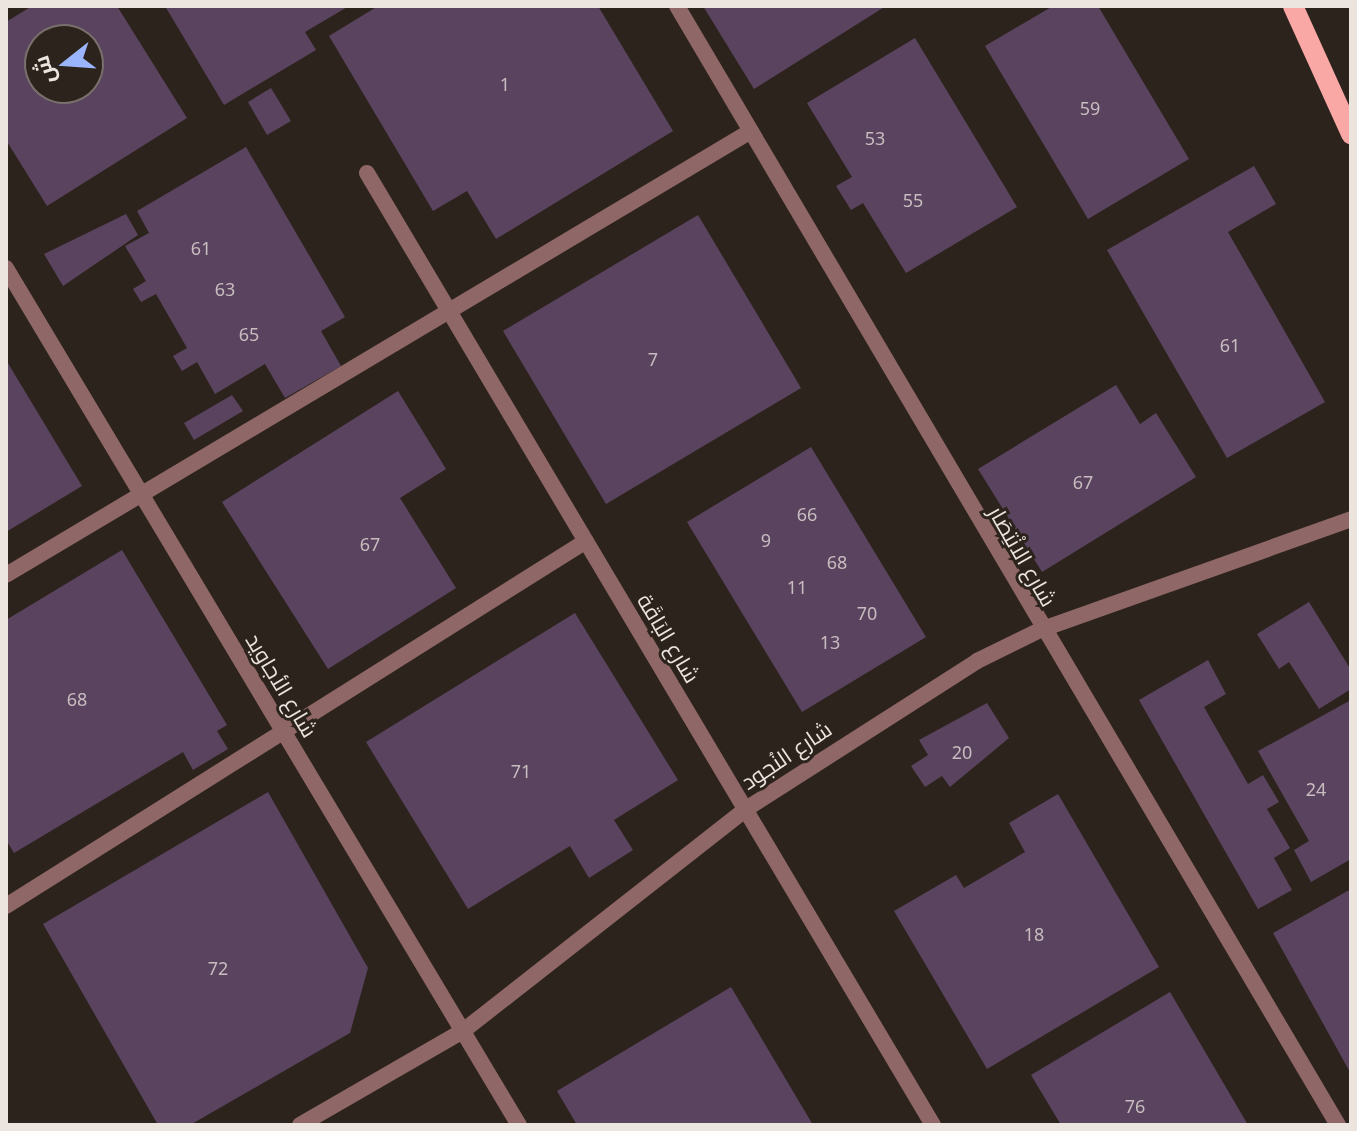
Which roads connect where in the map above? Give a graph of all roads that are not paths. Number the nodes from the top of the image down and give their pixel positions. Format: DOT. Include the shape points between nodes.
graph roads {
  1 [pos="677,6"];
  2 [pos="1293,6"];
  3 [pos="751,131"];
  4 [pos="1351,134"];
  5 [pos="367,173"];
  6 [pos="6,268"];
  7 [pos="450,311"];
  8 [pos="142,495"];
  9 [pos="1351,519"];
  10 [pos="586,541"];
  11 [pos="6,575"];
  12 [pos="1040,630"];
  13 [pos="283,729"];
  14 [pos="746,809"];
  15 [pos="6,906"];
  16 [pos="463,1031"];
  17 [pos="300,1125"];
  18 [pos="519,1125"];
  19 [pos="933,1125"];
  20 [pos="1338,1125"];
  1 -- 3 [label="street, شارع الانْتِصَار"];
  2 -- 4 [label="main road"];
  3 -- 7 [label="street"];
  3 -- 12 [label="street, شارع الانْتِصَار"];
  5 -- 7 [label="street, شارع البَاقَة"];
  6 -- 8 [label="street, شارع الأجاويد"];
  7 -- 8 [label="street"];
  7 -- 10 [label="street, شارع البَاقَة"];
  8 -- 11 [label="street"];
  8 -- 13 [label="street, شارع الأجاويد"];
  9 -- 12 [label="street, شارع النُجود"];
  10 -- 13 [label="street"];
  10 -- 14 [label="street, شارع البَاقَة"];
  12 -- 14 [label="street, شارع النُجود" via="942,681"];
  12 -- 20 [label="street, شارع الانْتِصَار"];
  13 -- 15 [label="street"];
  13 -- 16 [label="street, شارع الأجاويد"];
  14 -- 16 [label="street, شارع النُجود"];
  14 -- 19 [label="street, شارع البَاقَة"];
  16 -- 17 [label="street, شارع النُجود"];
  16 -- 18 [label="street, شارع الأجاويد"];
}
